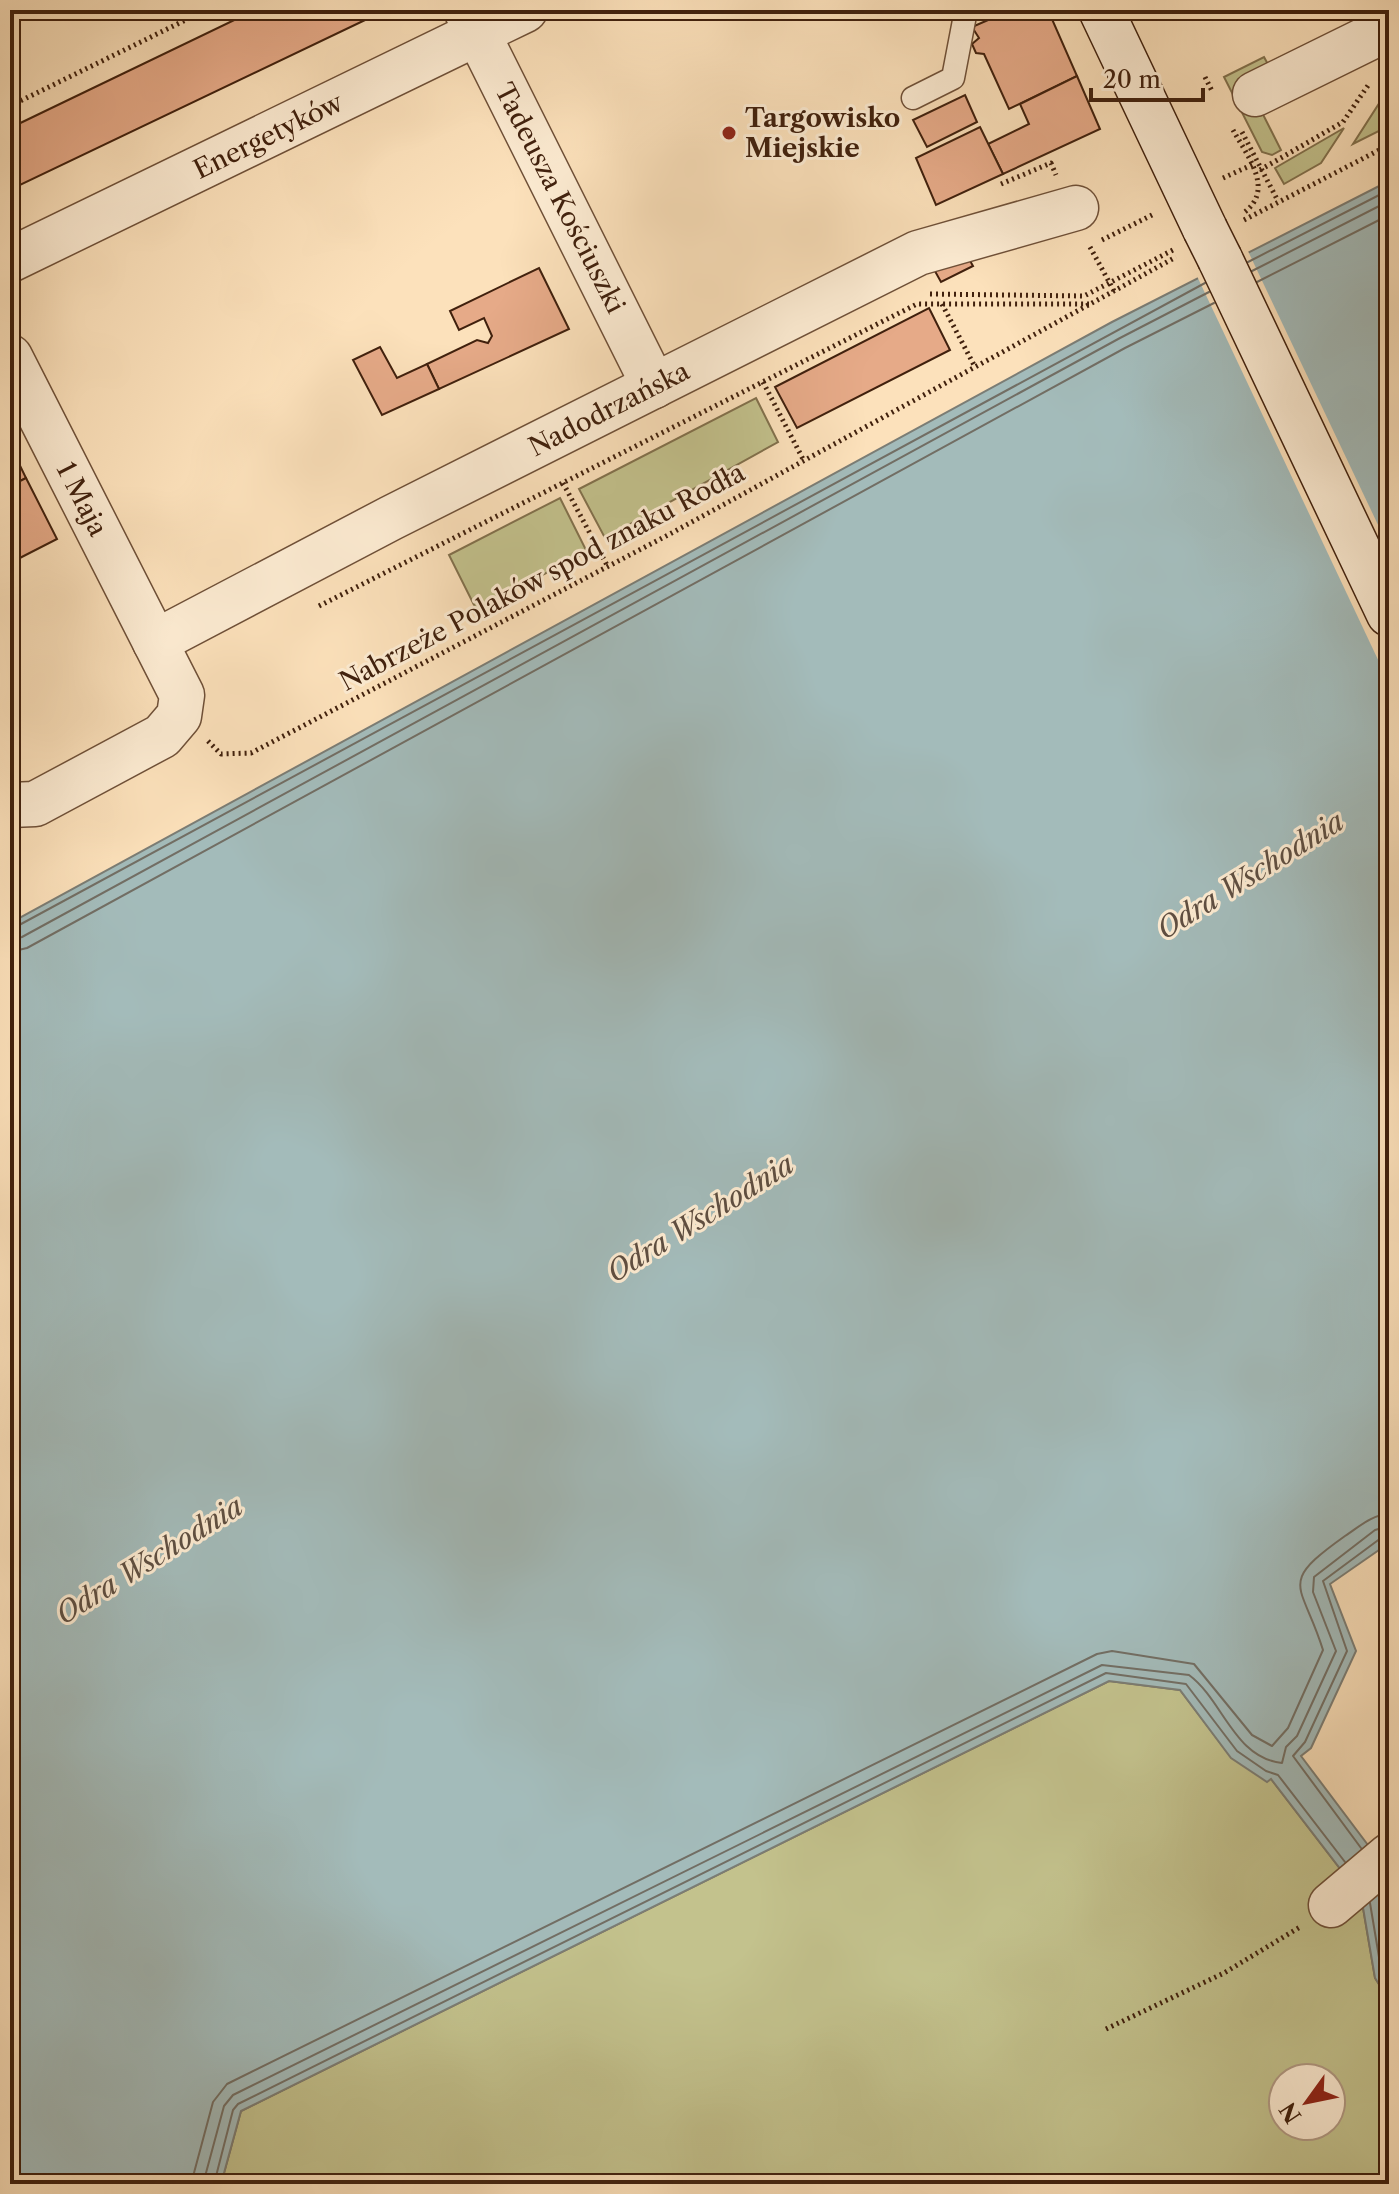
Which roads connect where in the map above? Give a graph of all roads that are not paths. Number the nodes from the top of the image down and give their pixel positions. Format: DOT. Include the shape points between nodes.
graph roads {
  1 [pos="525,10"];
  2 [pos="966,10"];
  3 [pos="1101,10"];
  4 [pos="472,22"];
  5 [pos="1389,28"];
  6 [pos="1255,94"];
  7 [pos="913,98"];
  8 [pos="1076,208"];
  9 [pos="10,260"];
  10 [pos="10,357"];
  11 [pos="654,386"];
  12 [pos="1389,614"];
  13 [pos="155,642"];
  14 [pos="10,805"];
  15 [pos="1389,1856"];
  16 [pos="1322,1912"];
  1 -- 4 [label="street, Energetyków"];
  2 -- 7 [label="lane" via="953,78"];
  3 -- 12 [label="street, bridge"];
  4 -- 9 [label="street, Energetyków"];
  4 -- 11 [label="street, Tadeusza Kościuszki"];
  5 -- 6 [label="street"];
  8 -- 11 [label="street, Nadodrzańska" via="918,253"];
  10 -- 13 [label="street, 1 Maja"];
  11 -- 13 [label="street, Nadodrzańska"];
  13 -- 14 [label="street, 1 Maja" via="182,695 179,716 162,736 35,804"];
  15 -- 16 [label="street"];
}
